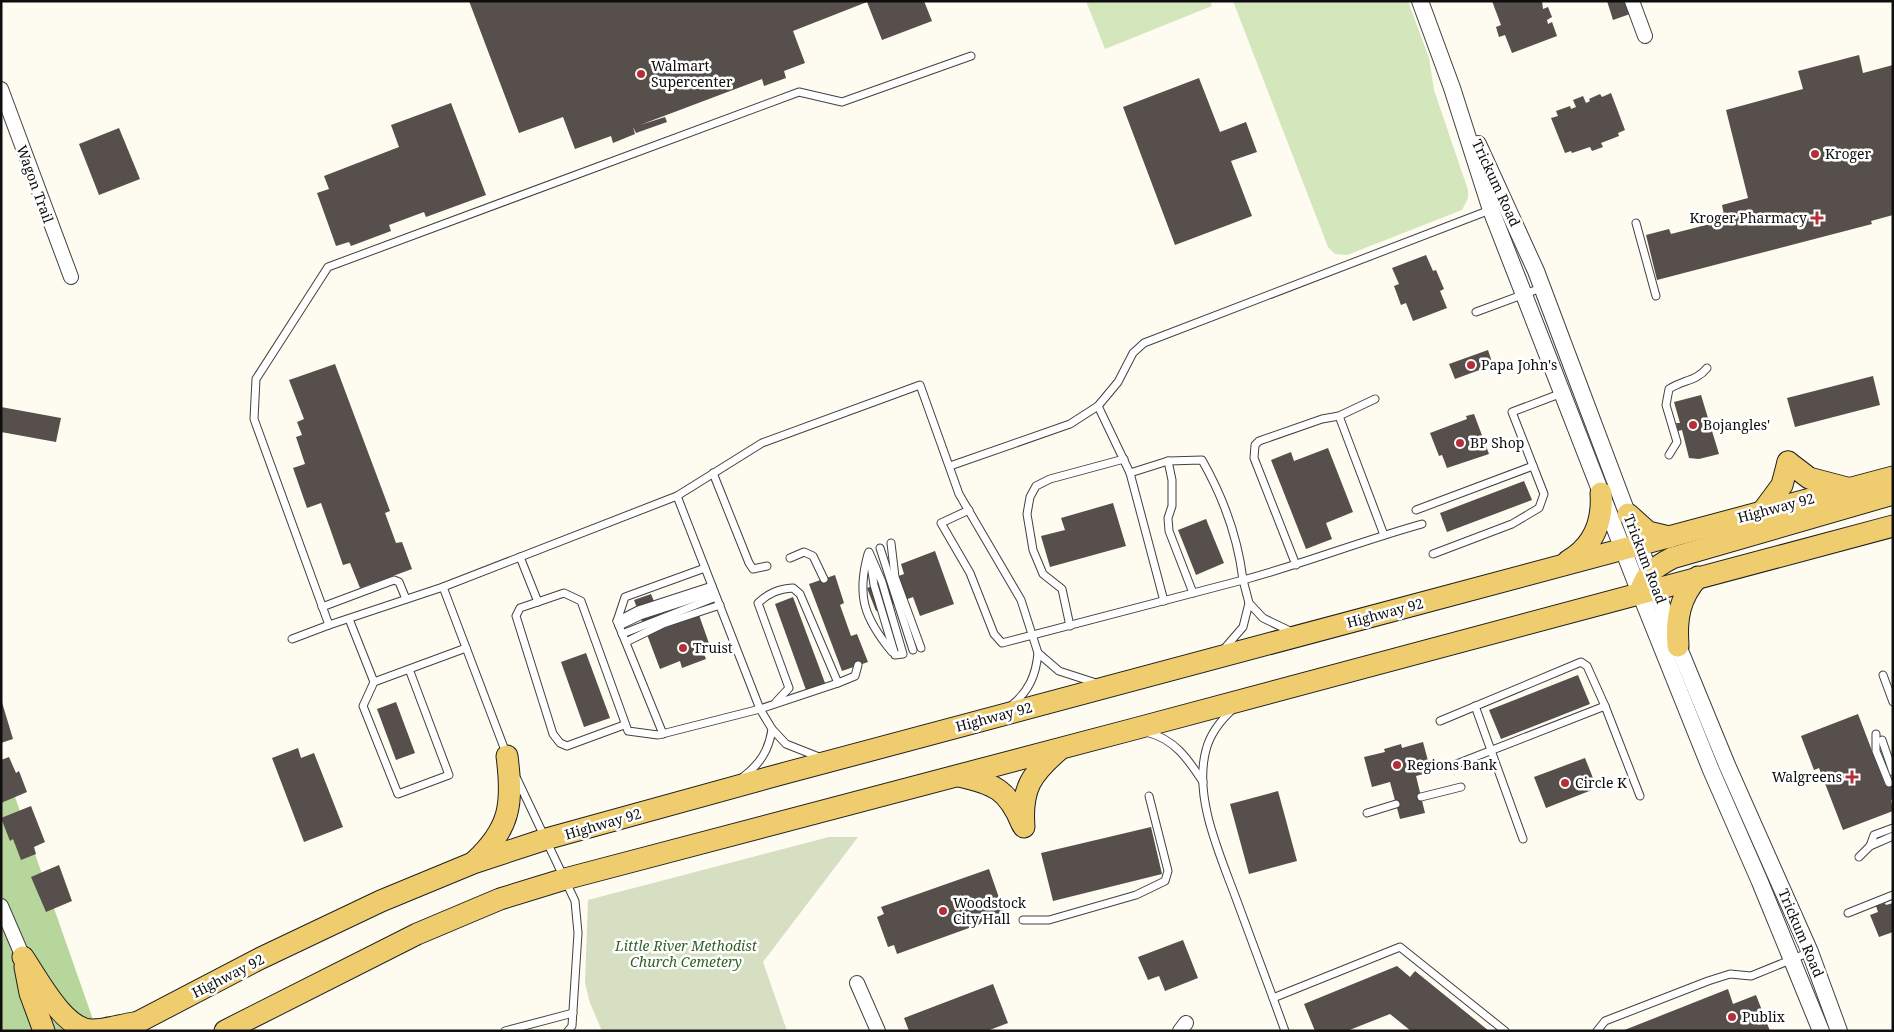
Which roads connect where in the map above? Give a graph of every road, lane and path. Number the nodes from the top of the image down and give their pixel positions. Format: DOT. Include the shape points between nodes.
graph roads {
  1 [pos="1420,1"];
  2 [pos="1632,1"];
  3 [pos="1645,36"];
  4 [pos="971,56"];
  5 [pos="1452,88"];
  6 [pos="1,89"];
  7 [pos="1491,210"];
  8 [pos="1636,223"];
  9 [pos="71,277"];
  10 [pos="1542,288"];
  11 [pos="1524,294"];
  12 [pos="1656,296"];
  13 [pos="1476,312"];
  14 [pos="1707,368"];
  15 [pos="1562,393"];
  16 [pos="1375,399"];
  17 [pos="1098,406"];
  18 [pos="1339,416"];
  19 [pos="1669,456"];
  20 [pos="1124,459"];
  21 [pos="1168,461"];
  22 [pos="950,466"];
  23 [pos="1533,466"];
  24 [pos="713,473"];
  25 [pos="1130,473"];
  26 [pos="1893,477"];
  27 [pos="1849,489"];
  28 [pos="1601,493"];
  29 [pos="1893,494"];
  30 [pos="677,496"];
  31 [pos="969,510"];
  32 [pos="1416,510"];
  33 [pos="1762,512"];
  34 [pos="1628,514"];
  35 [pos="1422,524"];
  36 [pos="1893,526"];
  37 [pos="1384,535"];
  38 [pos="1670,537"];
  39 [pos="891,543"];
  40 [pos="1631,547"];
  41 [pos="880,548"];
  42 [pos="1433,554"];
  43 [pos="520,557"];
  44 [pos="790,558"];
  45 [pos="1296,565"];
  46 [pos="767,566"];
  47 [pos="1560,566"];
  48 [pos="705,568"];
  49 [pos="1698,577"];
  50 [pos="824,579"];
  51 [pos="1243,580"];
  52 [pos="1648,584"];
  53 [pos="443,586"];
  54 [pos="714,592"];
  55 [pos="1193,593"];
  56 [pos="406,599"];
  57 [pos="1164,601"];
  58 [pos="538,602"];
  59 [pos="1249,603"];
  60 [pos="720,605"];
  61 [pos="322,607"];
  62 [pos="349,619"];
  63 [pos="618,624"];
  64 [pos="329,625"];
  65 [pos="1070,626"];
  66 [pos="622,634"];
  67 [pos="1302,635"];
  68 [pos="1033,636"];
  69 [pos="292,639"];
  70 [pos="626,642"];
  71 [pos="1678,646"];
  72 [pos="466,648"];
  73 [pos="921,648"];
  74 [pos="913,650"];
  75 [pos="1038,653"];
  76 [pos="899,655"];
  77 [pos="1213,659"];
  78 [pos="858,666"];
  79 [pos="409,669"];
  80 [pos="1883,675"];
  81 [pos="374,682"];
  82 [pos="838,683"];
  83 [pos="1111,686"];
  84 [pos="1242,700"];
  85 [pos="1893,702"];
  86 [pos="775,703"];
  87 [pos="1475,706"];
  88 [pos="1605,706"];
  89 [pos="760,709"];
  90 [pos="1001,715"];
  91 [pos="1440,721"];
  92 [pos="624,726"];
  93 [pos="772,729"];
  94 [pos="1134,729"];
  95 [pos="663,734"];
  96 [pos="1876,734"];
  97 [pos="1882,740"];
  98 [pos="1061,748"];
  99 [pos="1491,752"];
  100 [pos="507,756"];
  101 [pos="834,760"];
  102 [pos="1454,765"];
  103 [pos="1893,772"];
  104 [pos="957,776"];
  105 [pos="1203,782"];
  106 [pos="1889,783"];
  107 [pos="1461,787"];
  108 [pos="727,789"];
  109 [pos="1149,796"];
  110 [pos="1640,796"];
  111 [pos="1421,798"];
  112 [pos="1396,804"];
  113 [pos="1367,813"];
  114 [pos="1893,828"];
  115 [pos="1893,836"];
  116 [pos="546,839"];
  117 [pos="1522,839"];
  118 [pos="1870,846"];
  119 [pos="1859,857"];
  120 [pos="473,863"];
  121 [pos="565,879"];
  122 [pos="1893,895"];
  123 [pos="1,906"];
  124 [pos="1848,913"];
  125 [pos="1023,920"];
  126 [pos="1810,952"];
  127 [pos="23,957"];
  128 [pos="1792,960"];
  129 [pos="857,982"];
  130 [pos="1273,998"];
  131 [pos="572,1014"];
  132 [pos="129,1027"];
  133 [pos="571,1029"];
  134 [pos="44,1031"];
  135 [pos="225,1031"];
  136 [pos="505,1031"];
  137 [pos="878,1031"];
  138 [pos="1285,1031"];
  139 [pos="1505,1031"];
  140 [pos="1597,1031"];
  141 [pos="1821,1031"];
  142 [pos="1839,1031"];
  1 -- 5 [label="street, Trickum Road"];
  2 -- 3 [label="street"];
  4 -- 61 [label="lane" via="842,102 799,92 328,267 256,379 254,420"];
  5 -- 7 [label="street, Trickum Road"];
  5 -- 10 [label="street, Trickum Road"];
  6 -- 9 [label="street, Wagon Trail"];
  7 -- 11 [label="street, Trickum Road"];
  7 -- 17 [label="lane" via="1144,343 1133,353 1118,382"];
  8 -- 12 [label="lane"];
  10 -- 11 [label="lane"];
  10 -- 34 [label="street, Trickum Road"];
  11 -- 13 [label="lane"];
  11 -- 15 [label="street, Trickum Road"];
  14 -- 19 [label="lane" via="1700,377 1669,389 1666,405 1677,442"];
  15 -- 23 [label="lane" via="1512,412"];
  15 -- 28 [label="street, Trickum Road"];
  16 -- 18 [label="lane"];
  17 -- 20 [label="lane"];
  17 -- 22 [label="lane" via="1070,424"];
  18 -- 37 [label="lane"];
  18 -- 45 [label="lane" via="1259,441 1254,446 1254,458"];
  20 -- 25 [label="lane"];
  20 -- 65 [label="lane" via="1050,479 1036,486 1030,497 1027,514 1033,550 1038,566 1062,589"];
  21 -- 25 [label="lane"];
  21 -- 51 [label="lane" via="1202,460 1218,488 1234,534"];
  21 -- 55 [label="lane" via="1172,480 1169,531"];
  22 -- 24 [label="lane" via="920,384 762,443"];
  22 -- 31 [label="lane"];
  23 -- 32 [label="lane"];
  23 -- 42 [label="lane" via="1544,494 1539,508 1512,524"];
  24 -- 30 [label="lane"];
  24 -- 46 [label="lane" via="748,563 753,570"];
  25 -- 57 [label="lane"];
  26 -- 27 [label="main road, Highway 92"];
  27 -- 33 [label="main road, Highway 92"];
  27 -- 33 [label="main road" via="1809,478 1788,462 1782,485"];
  28 -- 40 [label="street, Trickum Road"];
  28 -- 47 [label="main road" via="1601,520 1596,531 1582,550"];
  29 -- 52 [label="main road" via="1688,551 1672,558"];
  30 -- 43 [label="lane"];
  30 -- 48 [label="lane"];
  31 -- 68 [label="lane" via="1021,600"];
  31 -- 68 [label="lane" via="940,523 970,573 994,634 1002,643"];
  33 -- 38 [label="main road, Highway 92"];
  34 -- 38 [label="main road" via="1648,532"];
  34 -- 40 [label="street, Trickum Road"];
  35 -- 37 [label="lane"];
  36 -- 49 [label="main road"];
  37 -- 45 [label="lane"];
  38 -- 40 [label="main road, Highway 92"];
  39 -- 73 [label="lane" via="895,577"];
  40 -- 47 [label="main road, Highway 92"];
  40 -- 52 [label="street, Trickum Road"];
  40 -- 52 [label="street, Trickum Road"];
  41 -- 74 [label="lane"];
  43 -- 53 [label="lane"];
  43 -- 58 [label="lane"];
  44 -- 50 [label="lane" via="804,552 813,556"];
  45 -- 51 [label="lane"];
  47 -- 67 [label="main road, Highway 92"];
  48 -- 54 [label="lane"];
  48 -- 63 [label="lane" via="625,597"];
  49 -- 52 [label="main road"];
  49 -- 71 [label="main road" via="1684,595 1679,608"];
  51 -- 55 [label="lane"];
  51 -- 59 [label="lane"];
  52 -- 71 [label="street, Trickum Road"];
  52 -- 84 [label="main road"];
  52 -- 128 [label="street, Trickum Road" via="1710,770"];
  53 -- 56 [label="lane"];
  53 -- 72 [label="lane"];
  54 -- 60 [label="lane"];
  54 -- 63 [label="lane" via="638,610"];
  54 -- 66 [label="lane"];
  55 -- 57 [label="lane"];
  56 -- 61 [label="lane" via="399,582 394,580"];
  56 -- 62 [label="lane"];
  57 -- 65 [label="lane"];
  58 -- 92 [label="lane" via="564,593 581,601"];
  58 -- 92 [label="lane" via="520,608 516,616 553,734 566,746"];
  59 -- 67 [label="lane" via="1270,623"];
  59 -- 77 [label="lane" via="1243,627"];
  60 -- 70 [label="lane" via="663,624"];
  60 -- 89 [label="lane"];
  61 -- 64 [label="lane"];
  62 -- 64 [label="lane"];
  62 -- 81 [label="lane"];
  63 -- 66 [label="lane"];
  64 -- 69 [label="lane"];
  65 -- 68 [label="lane"];
  66 -- 70 [label="lane"];
  67 -- 77 [label="main road, Highway 92"];
  68 -- 75 [label="lane"];
  70 -- 95 [label="lane"];
  71 -- 126 [label="street, Trickum Road"];
  72 -- 79 [label="lane"];
  72 -- 100 [label="lane"];
  75 -- 83 [label="lane" via="1059,671"];
  75 -- 90 [label="lane" via="1035,673 1026,690"];
  76 -- 76 [label="lane" via="882,582 869,552 862,574 862,594 873,629"];
  77 -- 83 [label="main road, Highway 92"];
  78 -- 82 [label="lane" via="855,676"];
  79 -- 81 [label="lane"];
  79 -- 81 [label="lane" via="449,775 398,794 362,706"];
  80 -- 85 [label="lane"];
  82 -- 86 [label="lane"];
  82 -- 86 [label="lane" via="800,594 793,588 782,589 768,594 758,603 789,688"];
  83 -- 90 [label="main road, Highway 92"];
  84 -- 94 [label="main road"];
  84 -- 105 [label="lane" via="1219,724 1209,742"];
  86 -- 89 [label="lane"];
  87 -- 88 [label="lane" via="1581,662 1588,666"];
  87 -- 91 [label="lane"];
  87 -- 99 [label="lane"];
  88 -- 99 [label="lane"];
  88 -- 110 [label="lane"];
  89 -- 93 [label="lane"];
  89 -- 95 [label="lane"];
  90 -- 101 [label="main road, Highway 92"];
  92 -- 95 [label="lane" via="628,731"];
  93 -- 101 [label="lane" via="795,749"];
  93 -- 108 [label="lane" via="768,749 756,766"];
  94 -- 98 [label="main road"];
  94 -- 105 [label="lane" via="1164,738 1176,746"];
  96 -- 106 [label="lane" via="1876,751"];
  97 -- 103 [label="lane"];
  98 -- 104 [label="main road"];
  98 -- 104 [label="main road" via="1031,778 1024,799 1024,827 1012,802 1000,789"];
  99 -- 102 [label="lane"];
  99 -- 117 [label="lane"];
  100 -- 116 [label="lane"];
  100 -- 120 [label="main road" via="511,791 504,825"];
  101 -- 108 [label="main road, Highway 92"];
  104 -- 121 [label="main road"];
  105 -- 130 [label="lane" via="1211,830"];
  107 -- 111 [label="lane"];
  108 -- 116 [label="main road, Highway 92"];
  109 -- 125 [label="lane" via="1168,871 1165,881 1136,895 1049,920"];
  112 -- 113 [label="lane"];
  114 -- 118 [label="lane" via="1874,835"];
  115 -- 118 [label="lane"];
  116 -- 120 [label="main road, Highway 92"];
  116 -- 121 [label="lane"];
  118 -- 119 [label="lane"];
  120 -- 132 [label="main road, Highway 92" via="372,905"];
  121 -- 131 [label="lane" via="577,914"];
  121 -- 135 [label="main road" via="500,900 417,934"];
  122 -- 124 [label="lane"];
  123 -- 127 [label="street"];
  126 -- 128 [label="lane"];
  126 -- 142 [label="street, Trickum Road"];
  127 -- 132 [label="main road, Highway 92" via="72,1024 91,1030"];
  127 -- 134 [label="main road" via="30,993"];
  128 -- 140 [label="lane" via="1752,976 1730,974 1708,981 1605,1021"];
  128 -- 141 [label="street, Trickum Road"];
  129 -- 137 [label="street"];
  130 -- 138 [label="lane"];
  130 -- 139 [label="lane" via="1400,946"];
  131 -- 133 [label="lane"];
  131 -- 136 [label="lane"];
}
